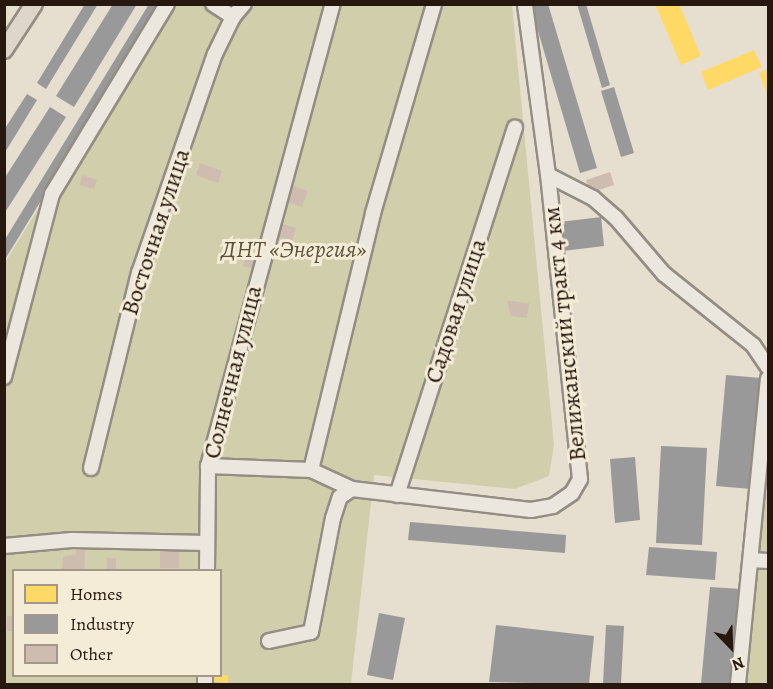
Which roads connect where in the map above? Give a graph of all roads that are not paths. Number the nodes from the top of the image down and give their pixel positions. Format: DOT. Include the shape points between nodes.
graph roads {
  1 [pos="34,4"];
  2 [pos="167,4"];
  3 [pos="213,4"];
  4 [pos="244,4"];
  5 [pos="333,4"];
  6 [pos="434,4"];
  7 [pos="525,4"];
  8 [pos="233,17"];
  9 [pos="4,50"];
  10 [pos="515,127"];
  11 [pos="548,175"];
  12 [pos="768,367"];
  13 [pos="4,377"];
  14 [pos="768,378"];
  15 [pos="208,466"];
  16 [pos="91,468"];
  17 [pos="311,470"];
  18 [pos="352,489"];
  19 [pos="397,495"];
  20 [pos="207,543"];
  21 [pos="4,546"];
  22 [pos="751,560"];
  23 [pos="768,561"];
  24 [pos="207,569"];
  25 [pos="269,641"];
  26 [pos="738,684"];
  1 -- 9 [label="main road"];
  2 -- 13 [label="street" via="52,194"];
  3 -- 8 [label="street"];
  4 -- 8 [label="street, Восточная улица"];
  5 -- 15 [label="street, Солнечная улица"];
  6 -- 17 [label="street" via="373,213"];
  7 -- 11 [label="street, Велижанский тракт 4 км"];
  8 -- 16 [label="street, Восточная улица" via="215,54 139,273"];
  10 -- 19 [label="street, Садовая улица"];
  11 -- 12 [label="street" via="593,198 664,274 753,345"];
  11 -- 19 [label="street, Велижанский тракт 4 км" via="580,479 572,493 553,506 531,510"];
  14 -- 22 [label="street"];
  15 -- 17 [label="street"];
  15 -- 20 [label="street, Солнечная улица"];
  17 -- 18 [label="street, Велижанский тракт 4 км"];
  18 -- 19 [label="street, Велижанский тракт 4 км"];
  18 -- 25 [label="street" via="340,497 333,518 311,632"];
  20 -- 21 [label="street" via="72,540"];
  20 -- 24 [label="street, Солнечная улица"];
  22 -- 23 [label="street"];
  22 -- 26 [label="street"];
}
